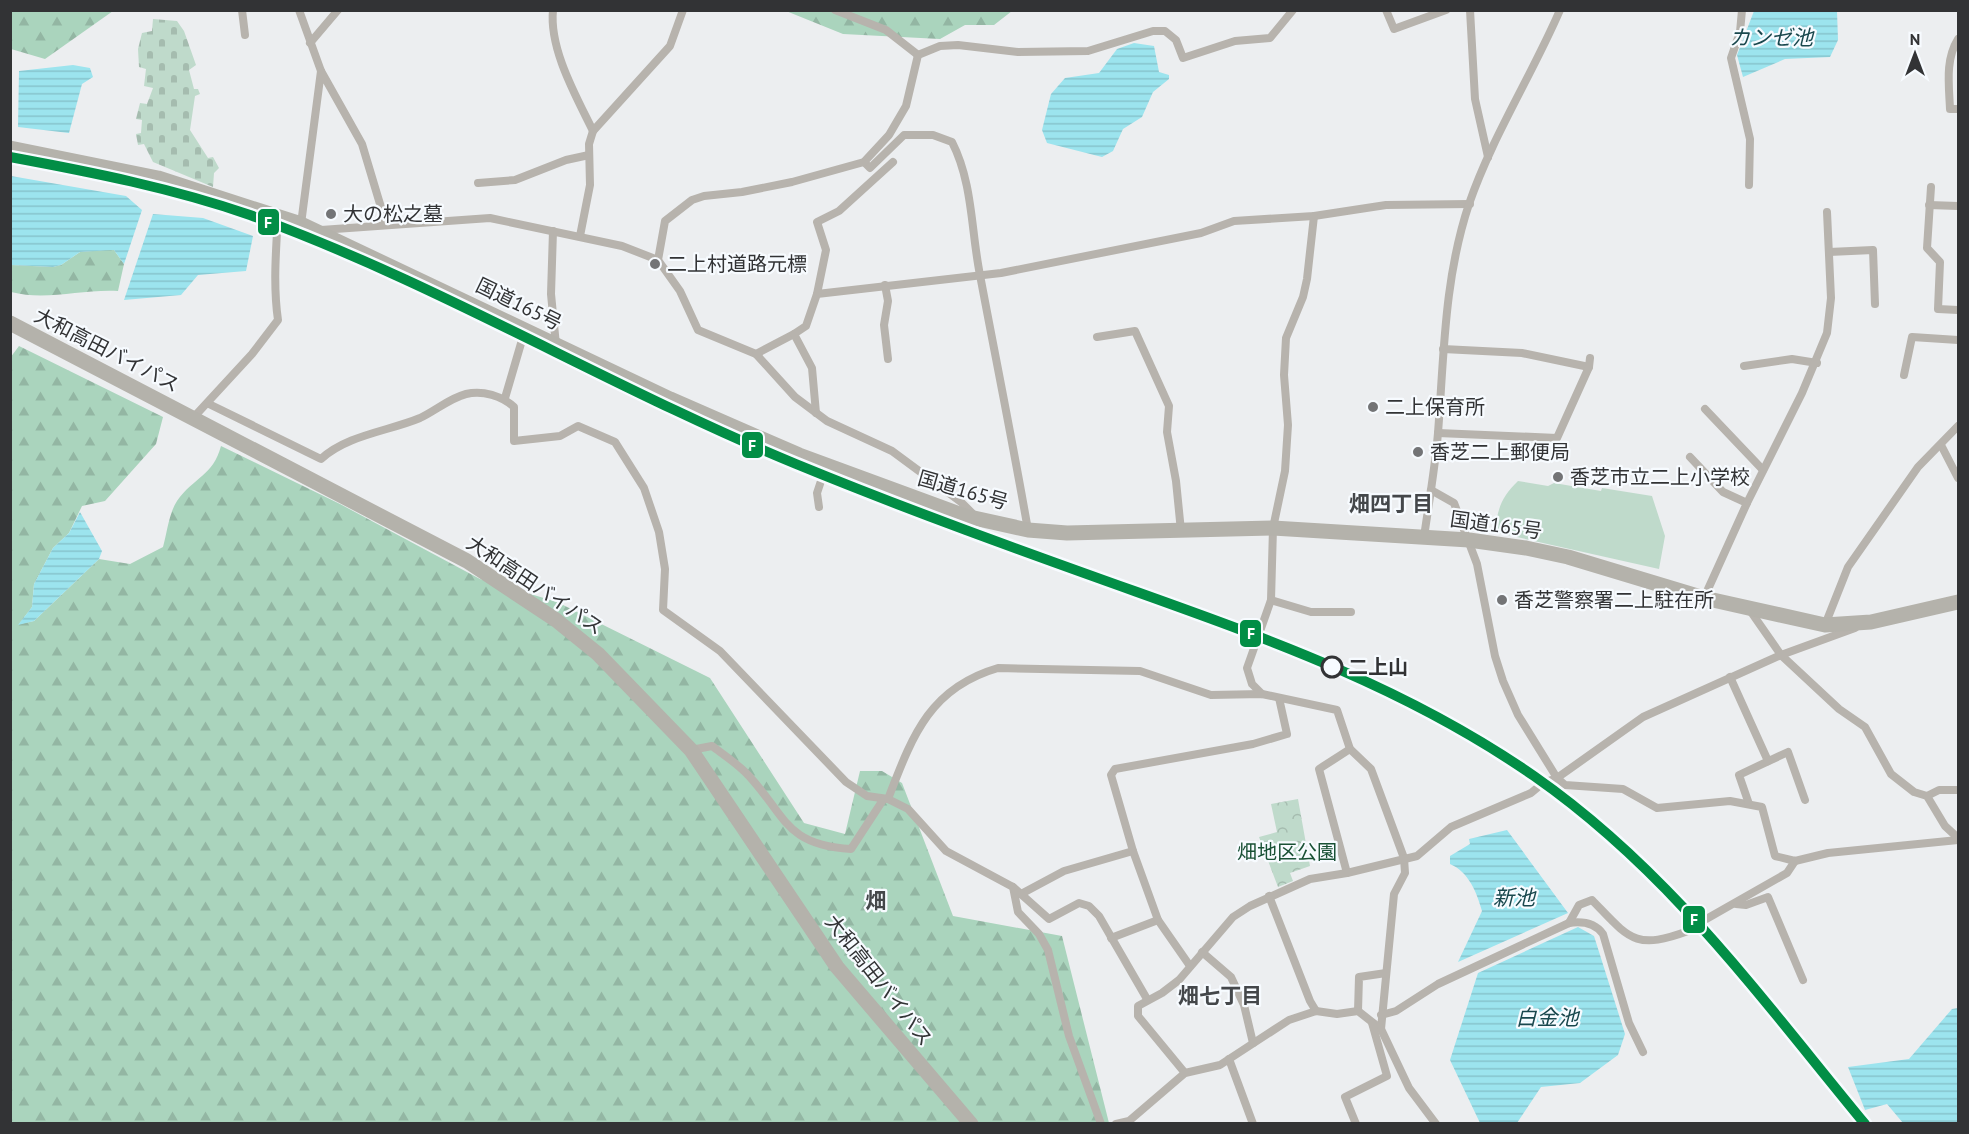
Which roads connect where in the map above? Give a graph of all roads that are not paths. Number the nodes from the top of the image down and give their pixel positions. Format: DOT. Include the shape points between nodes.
graph roads {
  1 [pos="242,10"];
  2 [pos="299,10"];
  3 [pos="338,10"];
  4 [pos="553,10"];
  5 [pos="683,10"];
  6 [pos="836,10"];
  7 [pos="1293,10"];
  8 [pos="1386,10"];
  9 [pos="1446,10"];
  10 [pos="1470,10"];
  11 [pos="1560,10"];
  12 [pos="1742,10"];
  13 [pos="245,35"];
  14 [pos="1959,39"];
  15 [pos="310,44"];
  16 [pos="918,55"];
  17 [pos="321,71"];
  18 [pos="1959,109"];
  19 [pos="593,131"];
  20 [pos="10,148"];
  21 [pos="589,155"];
  22 [pos="1488,157"];
  23 [pos="864,162"];
  24 [pos="893,162"];
  25 [pos="478,183"];
  26 [pos="1749,185"];
  27 [pos="1930,187"];
  28 [pos="1470,204"];
  29 [pos="1929,205"];
  30 [pos="1959,206"];
  31 [pos="1827,212"];
  32 [pos="278,216"];
  33 [pos="1314,216"];
  34 [pos="301,224"];
  35 [pos="386,224"];
  36 [pos="317,231"];
  37 [pos="553,231"];
  38 [pos="580,237"];
  39 [pos="1829,252"];
  40 [pos="658,260"];
  41 [pos="979,273"];
  42 [pos="885,285"];
  43 [pos="818,294"];
  44 [pos="1875,304"];
  45 [pos="1959,310"];
  46 [pos="10,323"];
  47 [pos="528,331"];
  48 [pos="794,334"];
  49 [pos="1096,337"];
  50 [pos="1959,340"];
  51 [pos="556,345"];
  52 [pos="1443,349"];
  53 [pos="756,354"];
  54 [pos="1590,358"];
  55 [pos="888,359"];
  56 [pos="1817,363"];
  57 [pos="1744,366"];
  58 [pos="1589,368"];
  59 [pos="1904,375"];
  60 [pos="504,398"];
  61 [pos="208,404"];
  62 [pos="1705,409"];
  63 [pos="816,413"];
  64 [pos="193,418"];
  65 [pos="1959,426"];
  66 [pos="1438,433"];
  67 [pos="1941,445"];
  68 [pos="1690,457"];
  69 [pos="826,466"];
  70 [pos="1763,470"];
  71 [pos="1959,478"];
  72 [pos="1431,490"];
  73 [pos="1747,503"];
  74 [pos="819,507"];
  75 [pos="978,519"];
  76 [pos="1273,528"];
  77 [pos="1028,530"];
  78 [pos="1181,532"];
  79 [pos="1424,537"];
  80 [pos="1468,540"];
  81 [pos="1704,598"];
  82 [pos="1271,600"];
  83 [pos="1959,602"];
  84 [pos="1749,609"];
  85 [pos="1351,612"];
  86 [pos="1871,622"];
  87 [pos="1825,625"];
  88 [pos="1781,655"];
  89 [pos="1730,677"];
  90 [pos="1262,694"];
  91 [pos="1280,698"];
  92 [pos="1350,748"];
  93 [pos="691,750"];
  94 [pos="1768,761"];
  95 [pos="1557,778"];
  96 [pos="1959,790"];
  97 [pos="1927,796"];
  98 [pos="885,800"];
  99 [pos="1805,800"];
  100 [pos="1749,804"];
  101 [pos="1959,839"];
  102 [pos="1133,851"];
  103 [pos="1404,858"];
  104 [pos="1795,861"];
  105 [pos="1347,873"];
  106 [pos="1013,887"];
  107 [pos="1021,894"];
  108 [pos="1269,896"];
  109 [pos="1737,903"];
  110 [pos="1158,920"];
  111 [pos="1701,922"];
  112 [pos="1569,923"];
  113 [pos="1688,931"];
  114 [pos="1111,938"];
  115 [pos="1202,952"];
  116 [pos="1190,966"];
  117 [pos="1386,973"];
  118 [pos="1803,980"];
  119 [pos="1147,999"];
  120 [pos="1316,1011"];
  121 [pos="1358,1011"];
  122 [pos="1381,1015"];
  123 [pos="1372,1022"];
  124 [pos="1381,1029"];
  125 [pos="1253,1043"];
  126 [pos="1643,1052"];
  127 [pos="1229,1059"];
  128 [pos="1185,1073"];
  129 [pos="971,1124"];
  130 [pos="1101,1124"];
  131 [pos="1116,1124"];
  132 [pos="1253,1124"];
  133 [pos="1356,1124"];
  134 [pos="1436,1124"];
  1 -- 13 [label="street"];
  2 -- 15 [label="street"];
  3 -- 15 [label="street"];
  4 -- 19 [label="street" via="556,50"];
  5 -- 19 [label="street" via="670,46"];
  6 -- 16 [label="street" via="886,30"];
  7 -- 16 [label="street" via="1270,38 1235,41 1183,58 1176,40 1165,31 1153,31 1088,51 1017,52 958,45 940,46"];
  8 -- 9 [label="street" via="1394,28"];
  10 -- 22 [label="street" via="1475,99"];
  11 -- 22 [label="street"];
  12 -- 26 [label="street" via="1731,58 1750,139"];
  14 -- 18 [label="street" via="1951,50 1949,72 1950,109"];
  15 -- 17 [label="street"];
  16 -- 23 [label="street" via="906,106 889,135"];
  17 -- 34 [label="street"];
  17 -- 35 [label="street" via="362,144"];
  19 -- 21 [label="street"];
  20 -- 32 [label="highway, 国道165号" via="130,171"];
  21 -- 25 [label="street" via="515,180"];
  21 -- 38 [label="street" via="590,185"];
  22 -- 28 [label="street"];
  23 -- 40 [label="street" via="792,182 693,200 665,221"];
  23 -- 41 [label="street" via="870,168 904,135 933,135 952,142 967,182"];
  24 -- 43 [label="street" via="839,211 817,222 826,250"];
  27 -- 29 [label="street"];
  28 -- 33 [label="street" via="1386,205"];
  28 -- 52 [label="street" via="1450,281"];
  29 -- 30 [label="street"];
  29 -- 45 [label="street" via="1927,248 1940,262 1938,309"];
  31 -- 39 [label="street"];
  32 -- 34 [label="highway, 国道165号"];
  32 -- 61 [label="street" via="278,264 273,288 278,320"];
  33 -- 41 [label="street" via="1234,221 1201,233 1120,250 1002,273"];
  33 -- 76 [label="street" via="1305,288 1286,338 1285,471"];
  34 -- 36 [label="highway, 国道165号"];
  35 -- 36 [label="street"];
  35 -- 37 [label="street" via="490,218"];
  36 -- 47 [label="highway, 国道165号"];
  37 -- 38 [label="street"];
  37 -- 51 [label="street" via="551,294"];
  38 -- 40 [label="street" via="622,246"];
  39 -- 44 [label="street" via="1874,250"];
  39 -- 56 [label="street" via="1831,298 1827,333"];
  40 -- 53 [label="street" via="680,291 698,330"];
  41 -- 42 [label="street"];
  41 -- 77 [label="street"];
  42 -- 43 [label="street"];
  42 -- 55 [label="street"];
  43 -- 48 [label="street" via="806,326"];
  46 -- 64 [label="highway, 大和高田バイパス"];
  47 -- 51 [label="highway, 国道165号"];
  47 -- 60 [label="street"];
  48 -- 53 [label="street"];
  48 -- 63 [label="street" via="812,368"];
  49 -- 78 [label="street" via="1135,331 1169,406 1167,432"];
  50 -- 59 [label="street" via="1912,337"];
  51 -- 69 [label="highway, 国道165号"];
  52 -- 58 [label="street" via="1522,353"];
  52 -- 66 [label="street"];
  53 -- 63 [label="street" via="795,397"];
  54 -- 58 [label="street"];
  56 -- 57 [label="street" via="1792,359"];
  56 -- 70 [label="street"];
  58 -- 66 [label="street" via="1557,438"];
  60 -- 61 [label="street" via="466,394 420,418 337,449 321,459"];
  60 -- 98 [label="street" via="514,407 514,441 560,436 578,426 615,442 644,488 659,532 665,569 663,610 720,651 846,782 867,796"];
  61 -- 64 [label="street"];
  62 -- 70 [label="street"];
  63 -- 75 [label="street" via="892,451"];
  64 -- 93 [label="highway, 大和高田バイパス" via="467,561 556,620 598,654"];
  65 -- 67 [label="street"];
  66 -- 72 [label="street"];
  67 -- 71 [label="street"];
  67 -- 87 [label="street" via="1918,467 1848,567"];
  68 -- 73 [label="street" via="1723,492"];
  69 -- 74 [label="street" via="817,493"];
  69 -- 75 [label="highway, 国道165号" via="951,513"];
  70 -- 73 [label="street"];
  72 -- 79 [label="street"];
  72 -- 80 [label="street" via="1455,503"];
  73 -- 81 [label="street"];
  75 -- 77 [label="highway, 国道165号"];
  76 -- 78 [label="highway, 国道165号"];
  76 -- 79 [label="highway, 国道165号"];
  76 -- 82 [label="street"];
  77 -- 78 [label="highway, 国道165号" via="1086,534"];
  79 -- 80 [label="highway, 国道165号"];
  80 -- 81 [label="highway, 国道165号" via="1569,557"];
  80 -- 95 [label="street" via="1503,681 1518,715"];
  81 -- 84 [label="highway, 国道165号"];
  82 -- 85 [label="street" via="1311,612"];
  82 -- 90 [label="street" via="1247,668 1252,684"];
  83 -- 86 [label="highway, 国道165号"];
  84 -- 87 [label="highway, 国道165号"];
  84 -- 88 [label="street"];
  86 -- 87 [label="highway, 国道165号"];
  86 -- 88 [label="street"];
  88 -- 89 [label="street"];
  88 -- 97 [label="street" via="1839,709 1865,727 1892,774 1914,792"];
  89 -- 94 [label="street"];
  89 -- 95 [label="street" via="1643,717"];
  90 -- 91 [label="street"];
  90 -- 98 [label="street" via="1211,695 1140,671 998,668 976,675 946,693 930,709"];
  91 -- 92 [label="street" via="1337,710"];
  91 -- 102 [label="street" via="1287,734 1253,744 1115,769 1111,775"];
  92 -- 103 [label="street" via="1371,769"];
  92 -- 105 [label="street" via="1319,769"];
  93 -- 98 [label="street" via="712,746 748,775 793,830 831,848 850,849"];
  93 -- 129 [label="highway, 大和高田バイパス" via="837,967"];
  94 -- 99 [label="street" via="1788,752"];
  94 -- 100 [label="street" via="1739,775"];
  95 -- 100 [label="street" via="1565,785 1623,789 1658,808 1730,801"];
  95 -- 103 [label="street" via="1451,827 1416,856"];
  96 -- 97 [label="street" via="1939,790"];
  97 -- 101 [label="street"];
  98 -- 106 [label="street" via="908,809 946,851"];
  100 -- 104 [label="street" via="1761,807 1775,856"];
  101 -- 104 [label="street" via="1828,853"];
  102 -- 107 [label="street" via="1064,871"];
  102 -- 110 [label="street"];
  103 -- 105 [label="street"];
  103 -- 117 [label="street" via="1405,873 1394,894"];
  104 -- 109 [label="street" via="1787,873"];
  105 -- 108 [label="street" via="1310,879"];
  106 -- 107 [label="street"];
  106 -- 130 [label="street" via="1018,912 1048,950 1069,1036"];
  107 -- 114 [label="street" via="1049,919 1079,903 1089,906"];
  108 -- 115 [label="street" via="1233,917"];
  108 -- 120 [label="street"];
  109 -- 111 [label="street"];
  109 -- 118 [label="street" via="1746,905 1768,897"];
  110 -- 114 [label="street"];
  110 -- 116 [label="street"];
  112 -- 113 [label="street" via="1580,904 1592,900 1638,940 1663,940"];
  112 -- 122 [label="street" via="1438,984 1396,1011"];
  112 -- 126 [label="street" via="1588,923 1603,934 1629,1023"];
  114 -- 119 [label="street"];
  115 -- 116 [label="street"];
  115 -- 125 [label="street" via="1231,977 1244,1005"];
  116 -- 119 [label="street" via="1179,980"];
  117 -- 121 [label="street" via="1359,977"];
  117 -- 122 [label="street"];
  119 -- 128 [label="street" via="1138,1006 1138,1016"];
  120 -- 121 [label="street"];
  120 -- 125 [label="street" via="1289,1020"];
  121 -- 123 [label="street"];
  122 -- 124 [label="street"];
  123 -- 124 [label="street"];
  123 -- 133 [label="street" via="1387,1076 1345,1097"];
  124 -- 134 [label="street" via="1409,1088"];
  125 -- 127 [label="street"];
  127 -- 128 [label="street"];
  127 -- 132 [label="street"];
  128 -- 131 [label="street" via="1129,1121"];
}
